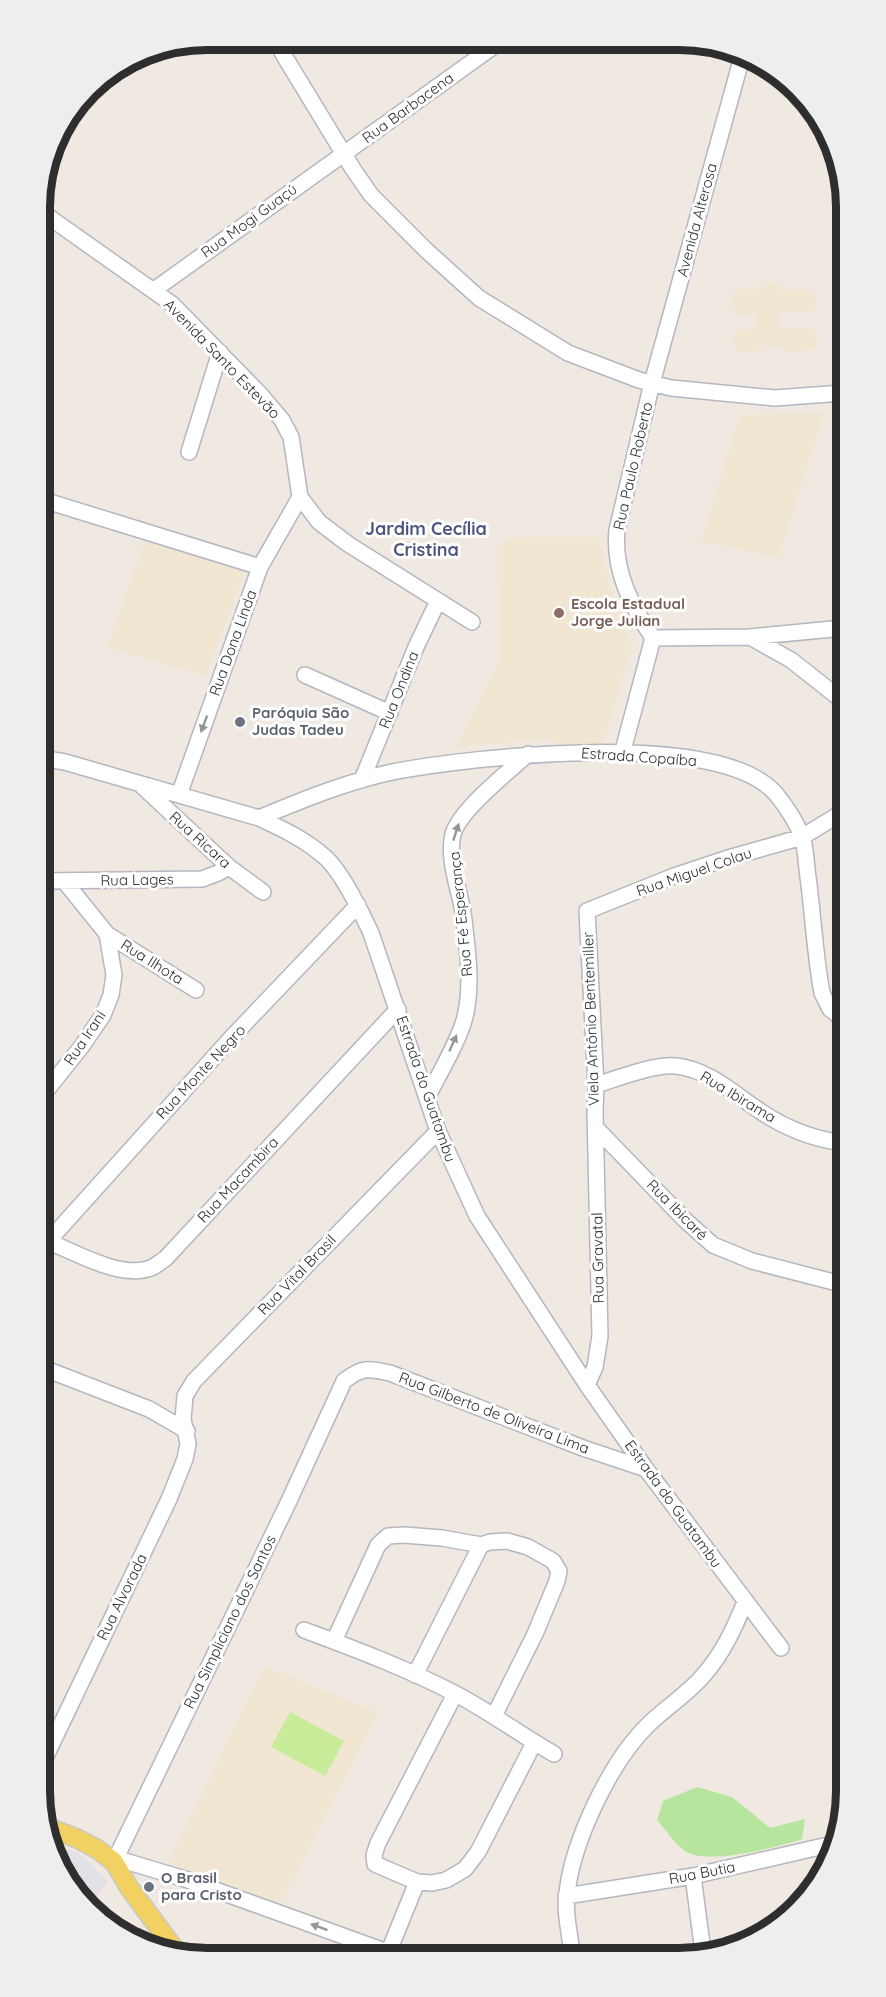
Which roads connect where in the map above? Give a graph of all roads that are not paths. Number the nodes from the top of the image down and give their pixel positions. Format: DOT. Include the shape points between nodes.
graph roads {
  1 [pos="281,50"];
  2 [pos="488,50"];
  3 [pos="741,62"];
  4 [pos="345,153"];
  5 [pos="50,218"];
  6 [pos="154,290"];
  7 [pos="220,352"];
  8 [pos="652,383"];
  9 [pos="836,394"];
  10 [pos="189,452"];
  11 [pos="300,497"];
  12 [pos="50,502"];
  13 [pos="260,567"];
  14 [pos="438,601"];
  15 [pos="472,622"];
  16 [pos="836,629"];
  17 [pos="750,637"];
  18 [pos="653,638"];
  19 [pos="305,675"];
  20 [pos="836,695"];
  21 [pos="390,713"];
  22 [pos="528,754"];
  23 [pos="622,754"];
  24 [pos="50,760"];
  25 [pos="362,780"];
  26 [pos="140,784"];
  27 [pos="179,795"];
  28 [pos="836,816"];
  29 [pos="259,818"];
  30 [pos="802,837"];
  31 [pos="229,867"];
  32 [pos="50,882"];
  33 [pos="65,882"];
  34 [pos="263,892"];
  35 [pos="358,905"];
  36 [pos="587,911"];
  37 [pos="107,934"];
  38 [pos="196,990"];
  39 [pos="398,1009"];
  40 [pos="836,1014"];
  41 [pos="596,1085"];
  42 [pos="50,1086"];
  43 [pos="428,1096"];
  44 [pos="596,1128"];
  45 [pos="438,1131"];
  46 [pos="836,1141"];
  47 [pos="50,1238"];
  48 [pos="50,1246"];
  49 [pos="836,1283"];
  50 [pos="50,1371"];
  51 [pos="344,1381"];
  52 [pos="586,1385"];
  53 [pos="187,1431"];
  54 [pos="646,1469"];
  55 [pos="481,1545"];
  56 [pos="744,1602"];
  57 [pos="304,1630"];
  58 [pos="334,1641"];
  59 [pos="781,1648"];
  60 [pos="415,1675"];
  61 [pos="455,1694"];
  62 [pos="494,1716"];
  63 [pos="534,1743"];
  64 [pos="50,1748"];
  65 [pos="554,1754"];
  66 [pos="55,1830"];
  67 [pos="826,1845"];
  68 [pos="114,1862"];
  69 [pos="693,1876"];
  70 [pos="417,1882"];
  71 [pos="566,1896"];
  72 [pos="170,1942"];
  73 [pos="702,1946"];
  74 [pos="380,1948"];
  75 [pos="392,1948"];
  76 [pos="571,1948"];
  1 -- 4 [label="street"];
  2 -- 4 [label="street, Rua Barbacena"];
  3 -- 8 [label="street, Avenida Alterosa"];
  4 -- 6 [label="street, Rua Mogi Guaçú"];
  4 -- 8 [label="street" via="371,195 479,298 568,353"];
  5 -- 6 [label="street, Avenida Santo Estevão"];
  6 -- 7 [label="street, Avenida Santo Estevão"];
  7 -- 10 [label="street"];
  7 -- 11 [label="street, Avenida Santo Estevão" via="282,420 291,437"];
  8 -- 9 [label="street" via="775,399"];
  8 -- 18 [label="street, Rua Paulo Roberto" via="615,549 636,613"];
  11 -- 13 [label="street, Rua Dona Linda"];
  11 -- 14 [label="street" via="319,522 348,544"];
  12 -- 13 [label="street"];
  13 -- 27 [label="street, Rua Dona Linda, one-way"];
  14 -- 15 [label="street"];
  14 -- 21 [label="street, Rua Ondina"];
  16 -- 17 [label="street"];
  17 -- 18 [label="street"];
  17 -- 20 [label="street" via="791,660"];
  18 -- 23 [label="street"];
  19 -- 21 [label="street"];
  21 -- 25 [label="street, Rua Ondina"];
  22 -- 23 [label="street, Estrada Copaíba"];
  22 -- 25 [label="street, Estrada Copaíba" via="393,772"];
  43 -- 22 [label="street, Rua Fé Esperança, one-way" via="464,1018 468,997 469,975 453,834 483,794"];
  23 -- 30 [label="street, Estrada Copaíba" via="717,763 753,776 775,792"];
  24 -- 26 [label="street, Estrada do Guatambu"];
  25 -- 29 [label="street, Estrada Copaíba"];
  26 -- 27 [label="street, Estrada do Guatambu"];
  26 -- 31 [label="street, Rua Ricara"];
  27 -- 29 [label="street, Estrada do Guatambu"];
  28 -- 30 [label="street, Rua Miguel Colau"];
  29 -- 35 [label="street, Estrada do Guatambu" via="287,830 328,860"];
  30 -- 36 [label="street, Rua Miguel Colau" via="674,876"];
  30 -- 40 [label="street, Estrada Copaíba" via="822,993"];
  31 -- 33 [label="street, Rua Lages" via="202,879"];
  31 -- 34 [label="street, Rua Ricara"];
  32 -- 33 [label="street, Rua Lages"];
  33 -- 37 [label="street, Rua Irani"];
  35 -- 39 [label="street, Estrada do Guatambu"];
  35 -- 47 [label="street, Rua Monte Negro"];
  36 -- 41 [label="street, Viela Antônio Bentemiller"];
  37 -- 38 [label="street, Rua Ilhota"];
  37 -- 42 [label="street, Rua Irani" via="114,975 111,995 103,1015"];
  39 -- 43 [label="street, Estrada do Guatambu"];
  39 -- 48 [label="street, Rua Macambira" via="165,1259 153,1267 135,1270 109,1267"];
  41 -- 44 [label="street, Viela Antônio Bentemiller"];
  41 -- 46 [label="street, Rua Ibirama" via="675,1066 719,1082 794,1130"];
  43 -- 45 [label="street, Estrada do Guatambu"];
  44 -- 49 [label="street, Rua Ibicaré" via="713,1245 752,1261"];
  44 -- 52 [label="street, Rua Gravatal" via="600,1336 597,1361"];
  45 -- 52 [label="street, Estrada do Guatambu" via="477,1216"];
  45 -- 53 [label="street, Rua Vital Brasil" via="194,1381 184,1396"];
  50 -- 53 [label="street" via="149,1409"];
  51 -- 54 [label="street, Rua Gilberto de Oliveira Lima" via="357,1371 390,1373"];
  51 -- 68 [label="street, Rua Simpliciano dos Santos"];
  52 -- 54 [label="street, Estrada do Guatambu"];
  53 -- 64 [label="street, Rua Alvorada" via="185,1459 169,1499"];
  54 -- 56 [label="street, Estrada do Guatambu"];
  55 -- 58 [label="street" via="442,1538 388,1536 378,1545"];
  55 -- 60 [label="street"];
  55 -- 62 [label="street" via="507,1541 528,1547 553,1561 559,1571 536,1634"];
  56 -- 59 [label="street, Estrada do Guatambu"];
  56 -- 71 [label="street" via="722,1651 702,1678 650,1723 616,1765 596,1802"];
  57 -- 58 [label="street"];
  58 -- 60 [label="street"];
  60 -- 61 [label="street"];
  61 -- 62 [label="street"];
  61 -- 70 [label="street" via="374,1855 375,1864"];
  62 -- 63 [label="street"];
  63 -- 65 [label="street"];
  63 -- 70 [label="street" via="478,1852 465,1869 447,1880"];
  66 -- 68 [label="main road" via="97,1849"];
  67 -- 69 [label="street, Rua Butia"];
  68 -- 72 [label="main road"];
  74 -- 68 [label="street, one-way" via="185,1879 123,1860"];
  69 -- 71 [label="street, Rua Butia"];
  69 -- 73 [label="street"];
  70 -- 75 [label="street"];
  71 -- 76 [label="street"];
}
